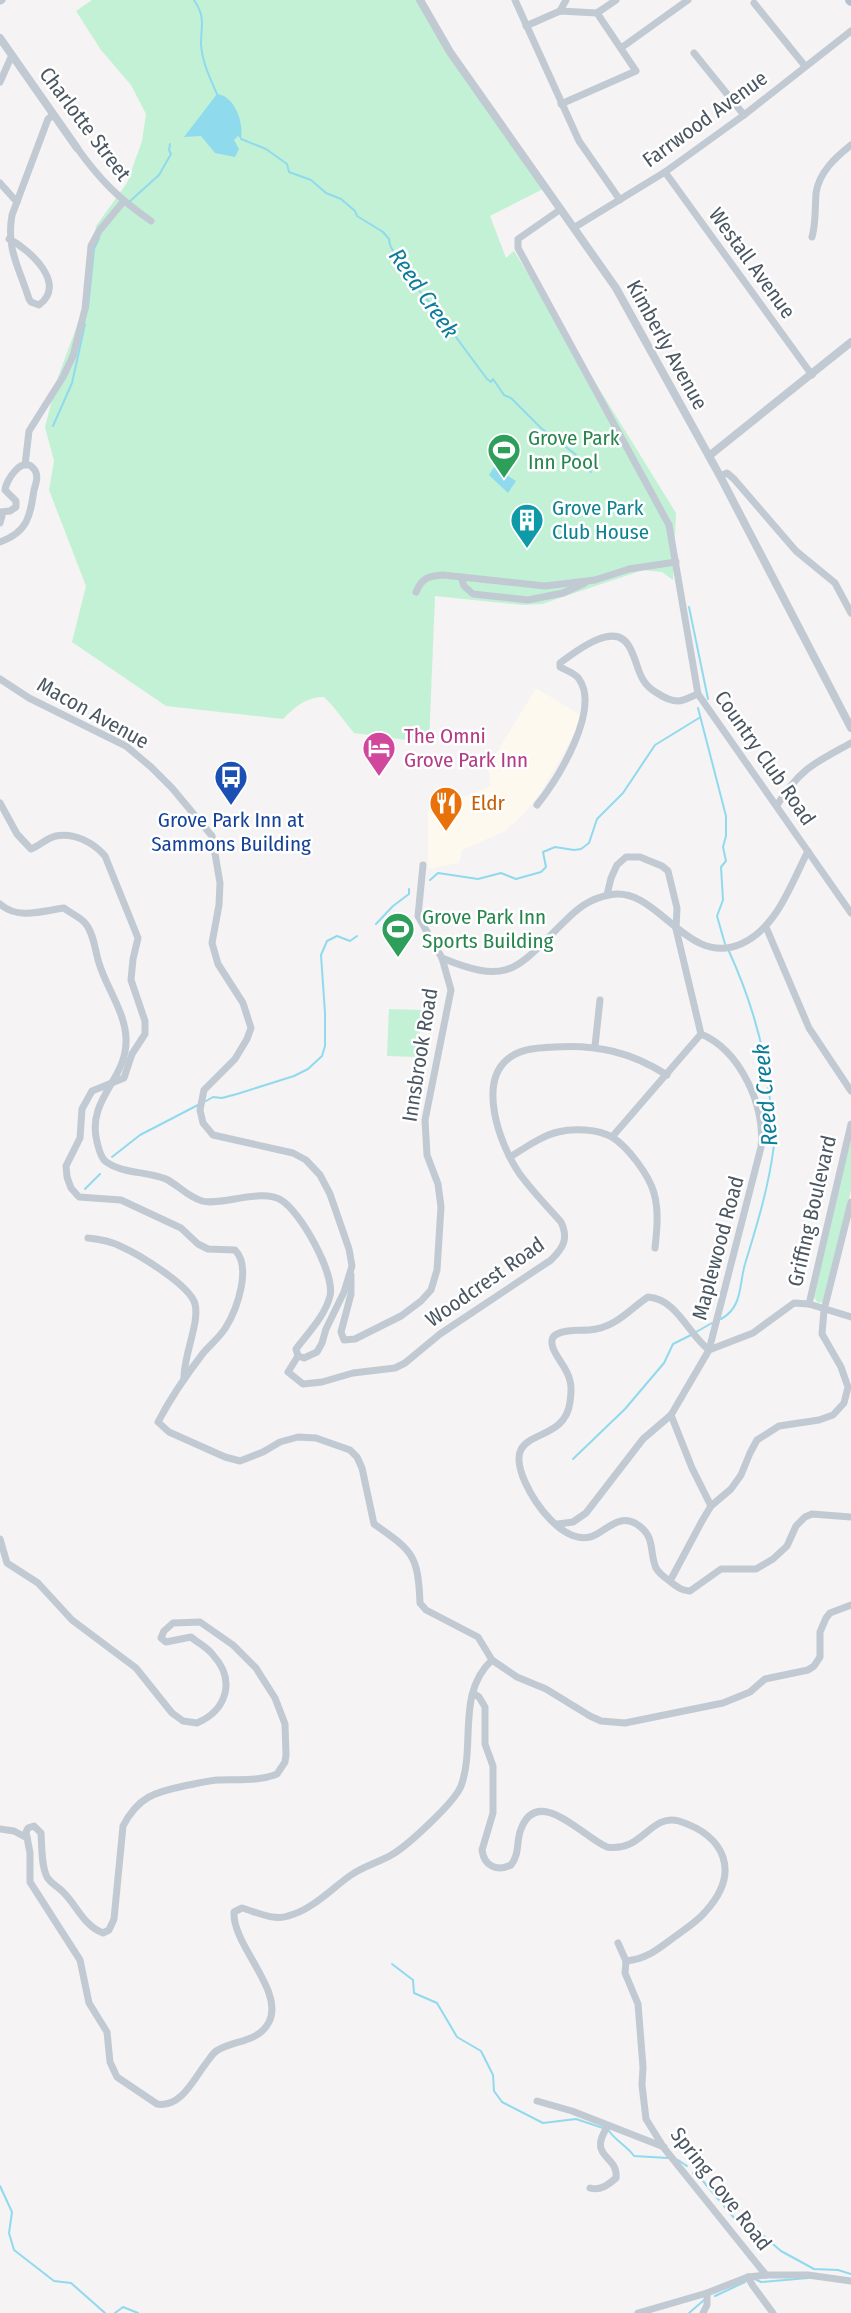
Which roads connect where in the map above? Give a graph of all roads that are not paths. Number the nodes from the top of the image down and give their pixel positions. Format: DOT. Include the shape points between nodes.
graph roads {
  1 [pos="420,0"];
  2 [pos="515,0"];
  3 [pos="566,0"];
  4 [pos="616,0"];
  5 [pos="688,0"];
  6 [pos="754,3"];
  7 [pos="560,11"];
  8 [pos="597,13"];
  9 [pos="526,26"];
  10 [pos="851,31"];
  11 [pos="0,38"];
  12 [pos="621,48"];
  13 [pos="694,53"];
  14 [pos="12,55"];
  15 [pos="806,66"];
  16 [pos="0,82"];
  17 [pos="561,104"];
  18 [pos="53,115"];
  19 [pos="744,115"];
  20 [pos="851,145"];
  21 [pos="77,148"];
  22 [pos="665,172"];
  23 [pos="0,183"];
  24 [pos="620,200"];
  25 [pos="18,202"];
  26 [pos="123,202"];
  27 [pos="561,209"];
  28 [pos="151,221"];
  29 [pos="575,227"];
  30 [pos="811,237"];
  31 [pos="9,239"];
  32 [pos="851,342"];
  33 [pos="812,375"];
  34 [pos="709,456"];
  35 [pos="25,464"];
  36 [pos="720,476"];
  37 [pos="0,512"];
  38 [pos="0,523"];
  39 [pos="0,542"];
  40 [pos="676,562"];
  41 [pos="461,577"];
  42 [pos="588,580"];
  43 [pos="416,592"];
  44 [pos="851,613"];
  45 [pos="0,679"];
  46 [pos="698,694"];
  47 [pos="851,728"];
  48 [pos="851,743"];
  49 [pos="0,803"];
  50 [pos="537,805"];
  51 [pos="777,805"];
  52 [pos="808,851"];
  53 [pos="423,865"];
  54 [pos="607,895"];
  55 [pos="0,904"];
  56 [pos="851,913"];
  57 [pos="766,927"];
  58 [pos="676,929"];
  59 [pos="442,958"];
  60 [pos="600,1000"];
  61 [pos="701,1034"];
  62 [pos="595,1046"];
  63 [pos="667,1075"];
  64 [pos="112,1084"];
  65 [pos="851,1091"];
  66 [pos="851,1124"];
  67 [pos="611,1138"];
  68 [pos="510,1157"];
  69 [pos="851,1202"];
  70 [pos="88,1238"];
  71 [pos="655,1248"];
  72 [pos="351,1270"];
  73 [pos="809,1304"];
  74 [pos="824,1311"];
  75 [pos="851,1317"];
  76 [pos="709,1350"];
  77 [pos="298,1356"];
  78 [pos="184,1379"];
  79 [pos="850,1387"];
  80 [pos="671,1415"];
  81 [pos="711,1506"];
  82 [pos="851,1517"];
  83 [pos="558,1524"];
  84 [pos="0,1539"];
  85 [pos="670,1581"];
  86 [pos="851,1605"];
  87 [pos="492,1660"];
  88 [pos="473,1693"];
  89 [pos="0,1829"];
  90 [pos="27,1839"];
  91 [pos="618,1943"];
  92 [pos="626,1961"];
  93 [pos="537,2101"];
  94 [pos="608,2126"];
  95 [pos="664,2148"];
  96 [pos="590,2188"];
  97 [pos="766,2274"];
  98 [pos="748,2277"];
  99 [pos="851,2281"];
  100 [pos="707,2292"];
  101 [pos="638,2313"];
  102 [pos="703,2313"];
  103 [pos="773,2313"];
  1 -- 27 [label="street, Kimberly Avenue" via="450,52"];
  2 -- 9 [label="street"];
  3 -- 7 [label="street"];
  4 -- 8 [label="street"];
  5 -- 12 [label="street"];
  6 -- 15 [label="street"];
  7 -- 8 [label="street"];
  7 -- 9 [label="street"];
  8 -- 12 [label="street"];
  9 -- 17 [label="street"];
  10 -- 15 [label="street, Farrwood Avenue"];
  11 -- 14 [label="street, Charlotte Street"];
  12 -- 17 [label="street" via="636,71"];
  13 -- 19 [label="street"];
  14 -- 16 [label="street"];
  14 -- 18 [label="street, Charlotte Street"];
  15 -- 19 [label="street, Farrwood Avenue"];
  17 -- 24 [label="street" via="579,142"];
  18 -- 21 [label="street, Charlotte Street"];
  18 -- 25 [label="street"];
  19 -- 22 [label="street, Farrwood Avenue"];
  20 -- 30 [label="street" via="828,166 816,189"];
  21 -- 26 [label="street, Charlotte Street"];
  22 -- 24 [label="street, Farrwood Avenue"];
  22 -- 33 [label="street, Westall Avenue"];
  23 -- 25 [label="street"];
  24 -- 29 [label="street, Farrwood Avenue"];
  25 -- 31 [label="street"];
  26 -- 28 [label="street, Charlotte Street"];
  26 -- 35 [label="street" via="91,246 84,317 74,356 29,432"];
  27 -- 29 [label="street, Kimberly Avenue"];
  27 -- 40 [label="street, Country Club Road" via="518,239 518,248 669,525"];
  29 -- 34 [label="street, Kimberly Avenue" via="615,288"];
  31 -- 31 [label="street" via="27,250 45,274 50,285 39,305 31,302"];
  32 -- 33 [label="street"];
  33 -- 34 [label="street"];
  34 -- 36 [label="street, Kimberly Avenue"];
  35 -- 37 [label="street" via="17,467 6,484 16,507"];
  35 -- 39 [label="street" via="36,471 32,510 21,529"];
  36 -- 44 [label="street" via="727,473 734,479 796,551 835,583"];
  36 -- 47 [label="street, Kimberly Avenue"];
  37 -- 38 [label="street"];
  40 -- 42 [label="street"];
  40 -- 46 [label="street, Country Club Road"];
  41 -- 42 [label="street" via="545,586"];
  41 -- 42 [label="street" via="473,594 528,600 563,593"];
  41 -- 43 [label="street" via="430,576"];
  45 -- 72 [label="street, Macon Avenue" via="126,746 208,828 220,883 212,943 251,1028 235,1059 204,1090 203,1123 213,1135 306,1160 330,1194 349,1249"];
  46 -- 50 [label="street" via="677,701 647,687 630,645 621,638 610,635 593,641 568,657 560,667 582,684 584,719"];
  46 -- 51 [label="street, Country Club Road"];
  48 -- 51 [label="street" via="803,770"];
  49 -- 64 [label="street" via="31,849 57,835 97,846 138,938 131,980 145,1034 124,1078"];
  51 -- 52 [label="street, Country Club Road"];
  52 -- 56 [label="street, Country Club Road"];
  52 -- 57 [label="street"];
  53 -- 59 [label="street, Innsbrook Road" via="418,915"];
  54 -- 58 [label="street" via="632,895"];
  54 -- 58 [label="street" via="617,865 626,858 640,857 662,866 668,871 677,908"];
  54 -- 59 [label="street" via="580,906 528,957 507,970 475,971"];
  55 -- 64 [label="street" via="20,914 64,908 86,924 126,1038"];
  57 -- 58 [label="street" via="728,948 693,940"];
  57 -- 65 [label="street" via="809,1028"];
  58 -- 61 [label="street"];
  59 -- 72 [label="street, Innsbrook Road" via="451,990 425,1120 427,1155 441,1207 437,1270 431,1290 421,1301 401,1316 344,1340 341,1332 351,1294"];
  60 -- 62 [label="street"];
  61 -- 63 [label="street"];
  61 -- 76 [label="street, Maplewood Road" via="745,1076 763,1132"];
  62 -- 63 [label="street, Woodcrest Road" via="637,1058"];
  62 -- 68 [label="street, Woodcrest Road" via="521,1051 500,1068 494,1104"];
  63 -- 67 [label="street"];
  64 -- 77 [label="street" via="95,1122 101,1156 107,1163 166,1179 204,1201 280,1199 304,1227 324,1261 331,1294 324,1312 296,1349"];
  64 -- 78 [label="street" via="92,1091 82,1109 79,1138 66,1166 71,1188 79,1196 121,1200 181,1228 208,1249 235,1250 242,1256 235,1309 225,1330"];
  66 -- 73 [label="street, Griffing Boulevard"];
  67 -- 68 [label="street" via="588,1131 561,1131"];
  67 -- 71 [label="street" via="650,1182 656,1204"];
  68 -- 77 [label="street, Woodcrest Road" via="566,1231 561,1250 551,1260 395,1368 303,1384 288,1372"];
  69 -- 74 [label="street, Griffing Boulevard"];
  70 -- 78 [label="street" via="119,1245 187,1291 195,1305"];
  72 -- 77 [label="street" via="317,1352"];
  73 -- 74 [label="street, Griffing Boulevard"];
  73 -- 76 [label="street" via="794,1303 753,1333"];
  74 -- 75 [label="street"];
  74 -- 79 [label="street" via="822,1334"];
  76 -- 80 [label="street, Maplewood Road"];
  76 -- 83 [label="street" via="659,1297 649,1297 610,1325 554,1336 553,1348 571,1382 569,1408 557,1428 523,1446 518,1459 531,1494"];
  78 -- 87 [label="street" via="159,1422 169,1432 225,1457 240,1461 298,1437 350,1450 362,1468 372,1520 407,1548 415,1561 420,1603 478,1637"];
  79 -- 81 [label="street" via="833,1415 779,1426 757,1440 741,1475"];
  80 -- 81 [label="street"];
  80 -- 83 [label="street, Maplewood Road" via="643,1439 586,1513 573,1522"];
  81 -- 85 [label="street"];
  82 -- 85 [label="street" via="805,1517 781,1554 756,1569 721,1569 690,1591 680,1590"];
  83 -- 85 [label="street" via="574,1537 598,1534 611,1524 639,1525 653,1546 655,1567"];
  84 -- 90 [label="street" via="7,1563 38,1583 72,1620 136,1668 183,1721 197,1723 208,1718 225,1699 222,1668 213,1655 191,1637 166,1642 161,1637 173,1623 200,1622 256,1668 285,1724 285,1762 277,1774 160,1791 128,1815 114,1919 103,1933 90,1925 47,1877 40,1830 28,1828"];
  86 -- 87 [label="street" via="826,1618 820,1632 820,1657 808,1670 765,1679 744,1696 723,1703 635,1722 613,1723 590,1716"];
  87 -- 88 [label="street" via="479,1674"];
  88 -- 90 [label="street" via="461,1786 448,1805 401,1848 290,1916 278,1918 242,1908 234,1912 235,1925 266,1985 270,2021 256,2036 213,2053 170,2104 157,2104 113,2071 107,2032 89,2003 80,1960 30,1882"];
  88 -- 92 [label="street" via="485,1707 485,1744 492,1763 493,1812 482,1850 490,1866 511,1865 524,1822 547,1811 615,1849 631,1845 670,1820 708,1834 719,1846 723,1878 709,1908 651,1955"];
  89 -- 90 [label="street"];
  91 -- 92 [label="street, Spring Cove Road"];
  92 -- 95 [label="street, Spring Cove Road" via="625,1973 638,2004 646,2119"];
  93 -- 94 [label="street"];
  94 -- 95 [label="street"];
  94 -- 96 [label="street" via="599,2143 614,2165 616,2178 602,2188"];
  95 -- 97 [label="street, Spring Cove Road"];
  97 -- 98 [label="street"];
  97 -- 99 [label="street"];
  98 -- 100 [label="street"];
  98 -- 103 [label="street"];
  100 -- 101 [label="street"];
  100 -- 102 [label="street"];
}
